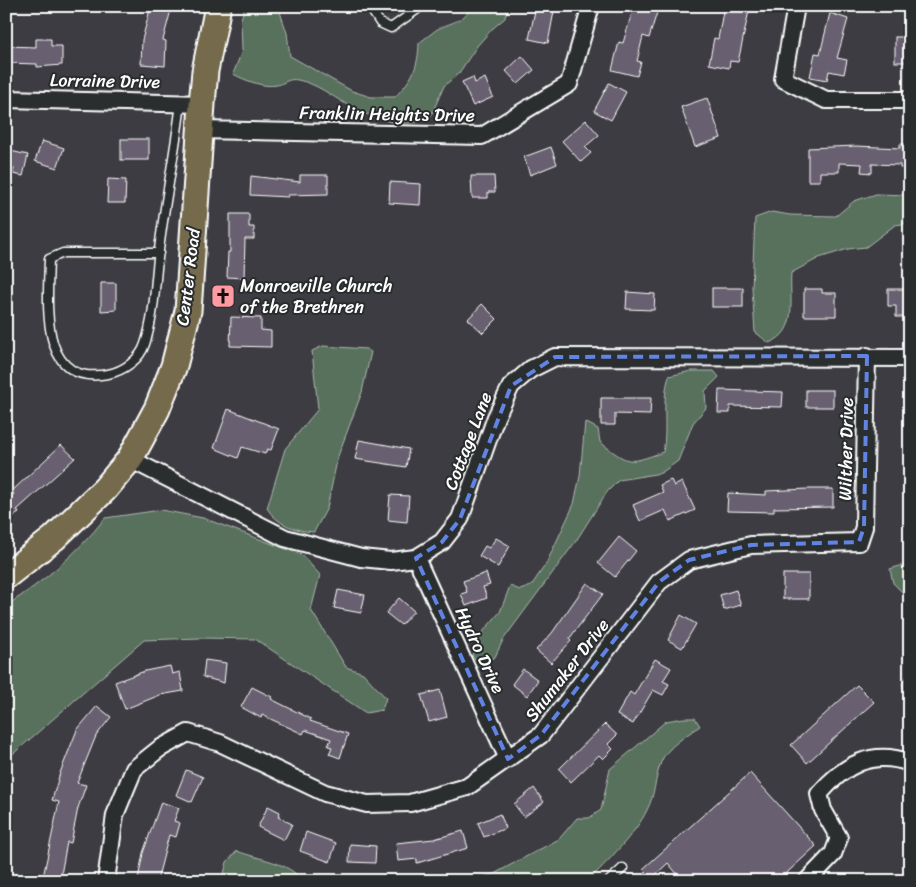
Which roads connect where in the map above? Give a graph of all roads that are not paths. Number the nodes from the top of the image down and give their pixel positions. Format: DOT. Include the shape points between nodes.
graph roads {
  1 [pos="218,6"];
  2 [pos="369,6"];
  3 [pos="422,6"];
  4 [pos="591,6"];
  5 [pos="796,6"];
  6 [pos="6,99"];
  7 [pos="910,100"];
  8 [pos="192,103"];
  9 [pos="199,130"];
  10 [pos="159,253"];
  11 [pos="867,356"];
  12 [pos="910,358"];
  13 [pos="130,459"];
  14 [pos="858,542"];
  15 [pos="416,558"];
  16 [pos="6,576"];
  17 [pos="508,759"];
  18 [pos="910,762"];
  19 [pos="622,868"];
  20 [pos="106,881"];
  21 [pos="609,881"];
  22 [pos="807,881"];
  1 -- 8 [label="main road, Center Road" via="205,71"];
  2 -- 3 [label="lane" via="380,23 391,28"];
  4 -- 9 [label="street, Franklin Heights Drive" via="568,84 482,136"];
  5 -- 7 [label="street" via="783,79 826,100"];
  6 -- 8 [label="street, Lorraine Drive"];
  8 -- 9 [label="main road, Center Road"];
  8 -- 10 [label="lane"];
  9 -- 13 [label="main road, Center Road" via="188,311 174,366 157,409"];
  10 -- 10 [label="lane" via="149,327 144,346 134,361 118,372 92,376 69,369 58,357 49,333 49,259 63,253"];
  11 -- 12 [label="street, Cottage Lane"];
  11 -- 14 [label="street, Wilther Drive" via="864,528"];
  11 -- 15 [label="street, Cottage Lane" via="555,357 532,369 511,386 496,417 460,519 442,542"];
  13 -- 15 [label="street, Cottage Lane" via="285,538 361,558 391,561"];
  13 -- 16 [label="main road, Center Road" via="105,489 54,538"];
  14 -- 17 [label="street, Shumaker Drive" via="751,544 689,560 659,582 541,735"];
  15 -- 17 [label="street, Hydro Drive"];
  17 -- 20 [label="street, Shumaker Drive" via="467,787 410,803 366,804 325,793 220,743 188,732 134,769 115,814"];
  18 -- 22 [label="street" via="893,756 866,759 834,777 819,794 823,810 840,838 833,854"];
  19 -- 21 [label="lane"];
}
